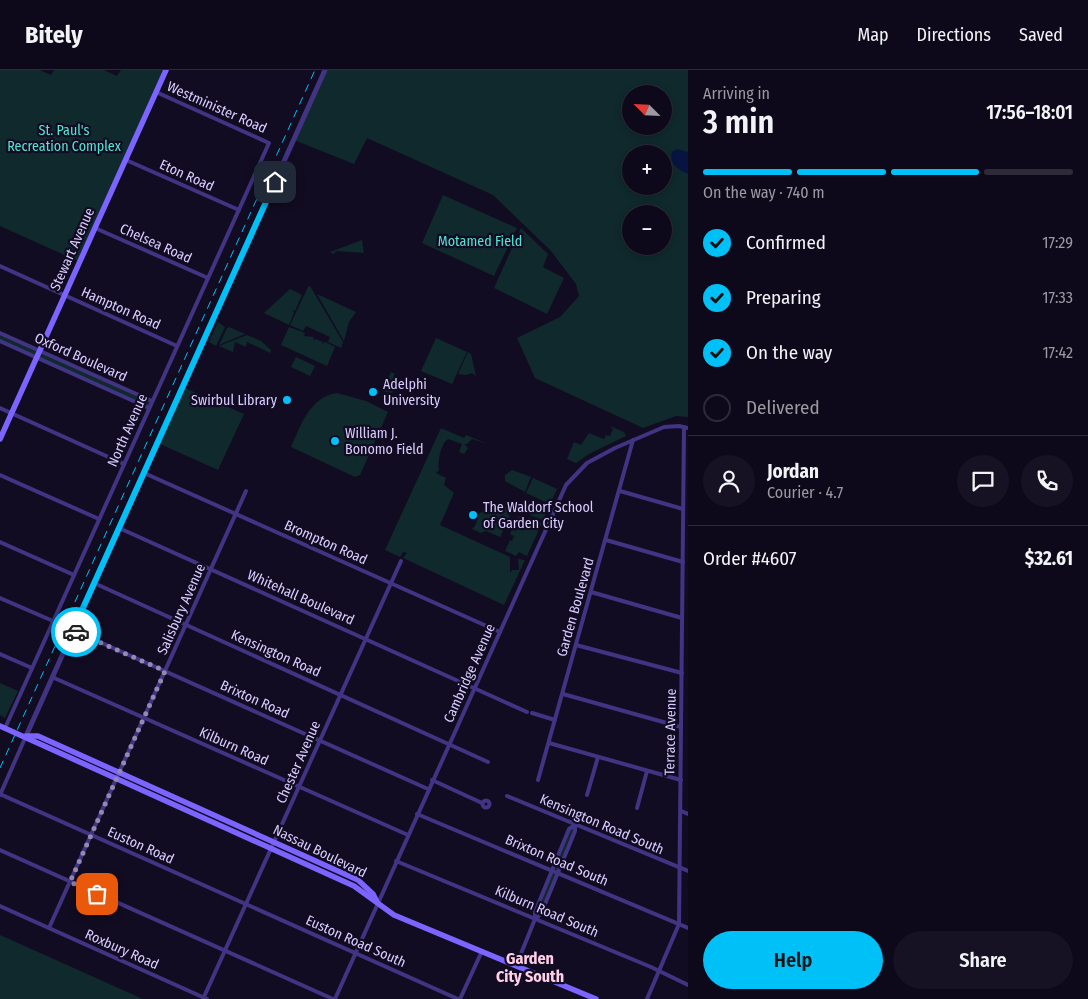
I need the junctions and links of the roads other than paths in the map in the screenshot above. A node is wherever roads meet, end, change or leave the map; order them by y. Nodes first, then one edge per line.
1 (166, 70) edge
2 (325, 70) edge
3 (156, 92) junction
4 (269, 143) joint
5 (126, 160) junction
6 (238, 210) junction
7 (95, 228) junction
8 (0, 266) edge
9 (208, 278) junction
10 (65, 295) junction
11 (0, 333) edge
12 (0, 341) edge
13 (177, 346) junction
14 (40, 351) junction
15 (37, 358) junction
16 (98, 377) junction
17 (95, 384) junction
18 (152, 401) junction
19 (0, 408) edge
20 (149, 408) junction
21 (11, 414) junction
22 (686, 428) edge
23 (0, 439) edge
24 (633, 440) junction
25 (686, 458) edge
26 (124, 464) junction
27 (144, 473) junction
28 (0, 475) edge
29 (246, 491) dead end
30 (620, 491) junction
31 (683, 509) junction
32 (236, 514) junction
33 (99, 519) junction
34 (119, 528) junction
35 (606, 540) junction
36 (0, 542) edge
37 (401, 561) dead end
38 (683, 562) junction
39 (211, 569) junction
40 (74, 575) junction
41 (686, 581) edge
42 (391, 583) junction
43 (94, 584) junction
44 (591, 592) junction
45 (0, 598) edge
46 (682, 618) junction
47 (53, 621) junction
48 (186, 625) junction
49 (73, 630) junction
50 (500, 632) junction
51 (366, 638) junction
52 (576, 645) junction
53 (0, 654) edge
54 (682, 658) junction
55 (688, 658) edge
56 (32, 668) junction
57 (165, 671) junction
58 (682, 674) junction
59 (52, 677) junction
60 (474, 687) junction
61 (341, 694) junction
62 (562, 694) junction
63 (681, 697) junction
64 (688, 700) edge
65 (144, 718) junction
66 (555, 720) junction
67 (0, 721) edge
68 (3, 726) edge
69 (681, 727) junction
70 (26, 736) junction
71 (320, 740) junction
72 (450, 743) junction
73 (549, 743) junction
74 (681, 754) junction
75 (598, 757) junction
76 (688, 757) edge
77 (488, 762) dead end
78 (647, 771) junction
79 (119, 773) junction
80 (116, 780) junction
81 (432, 780) junction
82 (538, 780) dead end
83 (681, 780) junction
84 (299, 787) junction
85 (428, 789) junction
86 (0, 794) edge
87 (587, 795) dead end
88 (507, 796) dead end
89 (482, 803) dead end
90 (637, 808) dead end
91 (681, 811) junction
92 (417, 814) junction
93 (688, 814) edge
94 (574, 824) junction
95 (91, 835) junction
96 (408, 836) junction
97 (272, 846) junction
98 (0, 850) edge
99 (396, 861) junction
100 (680, 868) junction
101 (552, 870) junction
102 (688, 871) edge
103 (558, 873) junction
104 (70, 882) junction
105 (377, 902) junction
106 (246, 904) junction
107 (0, 906) edge
108 (535, 919) junction
109 (679, 924) junction
110 (49, 928) junction
111 (688, 928) edge
112 (225, 951) junction
113 (482, 951) junction
114 (355, 953) junction
115 (516, 966) junction
116 (659, 971) junction
117 (688, 985) edge
118 (205, 998) edge
119 (334, 999) edge
120 (459, 999) edge
121 (596, 999) edge
122 (647, 999) edge

1 - 3 main road, Stewart Avenue
2 - 27 street
3 - 4 street, Westminister Road
3 - 5 main road, Stewart Avenue
4 - 6 street, North Avenue
5 - 6 street, Eton Road
5 - 7 main road, Stewart Avenue
6 - 9 street, North Avenue
7 - 9 street, Chelsea Road
7 - 10 main road, Stewart Avenue
8 - 10 street, Hampton Road
9 - 13 street, North Avenue
10 - 13 street, Hampton Road
10 - 14 main road, Stewart Avenue
11 - 14 street, Oxford Boulevard
12 - 15 street, Oxford Boulevard
13 - 18 street, North Avenue
14 - 15 main road, Stewart Avenue
14 - 16 street, Oxford Boulevard
15 - 17 street, Oxford Boulevard
15 - 21 main road, Stewart Avenue
16 - 17 street
16 - 18 street, Oxford Boulevard
17 - 20 street, Oxford Boulevard
18 - 20 street, North Avenue
19 - 21 street
20 - 26 street, North Avenue
21 - 23 main road, Stewart Avenue
21 - 26 street
22 - 24 street, Cambridge Avenue
22 - 25 street, Terrace Avenue
24 - 30 street, Garden Boulevard
24 - 50 street, Cambridge Avenue
25 - 31 street, Terrace Avenue
26 - 33 street, North Avenue
27 - 32 street, Brompton Road
27 - 34 street
28 - 33 street
29 - 32 street, Salisbury Avenue
30 - 31 street
30 - 35 street, Garden Boulevard
31 - 38 street, Terrace Avenue
32 - 39 street, Salisbury Avenue
32 - 42 street, Brompton Road
33 - 40 street, North Avenue
34 - 39 street, Whitehall Boulevard
34 - 43 street
35 - 38 street
35 - 44 street, Garden Boulevard
36 - 40 street
37 - 42 street, Chester Avenue
38 - 41 street, Terrace Avenue
39 - 48 street, Salisbury Avenue
39 - 51 street, Whitehall Boulevard
40 - 47 street, North Avenue
41 - 46 street, Terrace Avenue
42 - 50 street, Brompton Road
42 - 51 street, Chester Avenue
43 - 48 street, Kensington Road
43 - 49 street
44 - 46 street
44 - 52 street, Garden Boulevard
45 - 47 street
46 - 54 street, Terrace Avenue
47 - 56 street, North Avenue
48 - 57 street, Salisbury Avenue
48 - 61 street, Kensington Road
49 - 57 street, Brixton Road
49 - 59 street
50 - 60 street, Cambridge Avenue
51 - 60 street, Whitehall Boulevard
51 - 61 street, Chester Avenue
52 - 58 street
52 - 62 street, Garden Boulevard
53 - 56 street
54 - 55 street
54 - 58 street, Terrace Avenue
56 - 68 street, North Avenue
57 - 65 street, Salisbury Avenue
57 - 71 street, Brixton Road
58 - 63 street, Terrace Avenue
59 - 65 street, Kilburn Road
59 - 70 street
60 - 66 street, Whitehall Boulevard
60 - 72 street, Cambridge Avenue
61 - 71 street, Chester Avenue
61 - 72 street, Kensington Road
62 - 66 street, Garden Boulevard
62 - 69 street
63 - 64 street
63 - 69 street, Terrace Avenue
65 - 79 street, Salisbury Avenue
65 - 84 street, Kilburn Road
66 - 73 street, Garden Boulevard
67 - 68 main road, Nassau Boulevard
68 - 70 main road, Nassau Boulevard
69 - 74 street, Terrace Avenue
70 - 79 main road, Nassau Boulevard
70 - 80 main road, Nassau Boulevard
70 - 86 street
71 - 84 street, Chester Avenue
71 - 85 street, Brixton Road
72 - 77 street, Kensington Road
72 - 81 street, Cambridge Avenue
73 - 75 street
73 - 82 street, Garden Boulevard
74 - 76 street
74 - 83 street, Terrace Avenue
75 - 78 street
75 - 87 street
78 - 83 street
78 - 90 street
79 - 80 street, Salisbury Avenue
79 - 97 main road, Nassau Boulevard
80 - 95 street, Salisbury Avenue
80 - 97 main road, Nassau Boulevard
81 - 85 street, Cambridge Avenue
81 - 89 street
83 - 91 street, Terrace Avenue
84 - 96 street, Kilburn Road
84 - 97 street, Chester Avenue
85 - 92 street, Cambridge Avenue
86 - 95 street, Euston Road
88 - 94 street, Kensington Road South
91 - 93 street
91 - 100 street, Terrace Avenue
92 - 96 street, Cambridge Avenue
92 - 101 street, Brixton Road South
94 - 100 street, Kensington Road South
94 - 101 street
94 - 103 street
95 - 104 street, Salisbury Avenue
95 - 106 street, Euston Road
96 - 99 street, Cambridge Avenue
97 - 105 main road, Nassau Boulevard
97 - 106 street, Chester Avenue
98 - 104 street
99 - 105 street, Cambridge Avenue
99 - 108 street, Kilburn Road South
100 - 102 street, Kensington Road South
100 - 109 street, Terrace Avenue
101 - 103 street, Brixton Road South
101 - 108 street
103 - 108 street
103 - 109 street, Brixton Road South
104 - 110 street, Salisbury Avenue
104 - 112 street
105 - 113 main road, Nassau Boulevard
105 - 114 street, Cambridge Avenue
106 - 112 street, Chester Avenue
106 - 114 street, Euston Road South
107 - 110 street, Roxbury Road
108 - 115 street
108 - 116 street, Kilburn Road South
109 - 111 street, Brixton Road South
109 - 116 street, Terrace Avenue
110 - 118 street, Roxbury Road
112 - 118 street, Chester Avenue
112 - 119 street
113 - 115 main road, Nassau Boulevard
113 - 120 street
114 - 119 street, Cambridge Avenue
114 - 120 street, Euston Road South
115 - 121 main road, Nassau Boulevard
116 - 117 street, Kilburn Road South
116 - 122 street, Terrace Avenue

